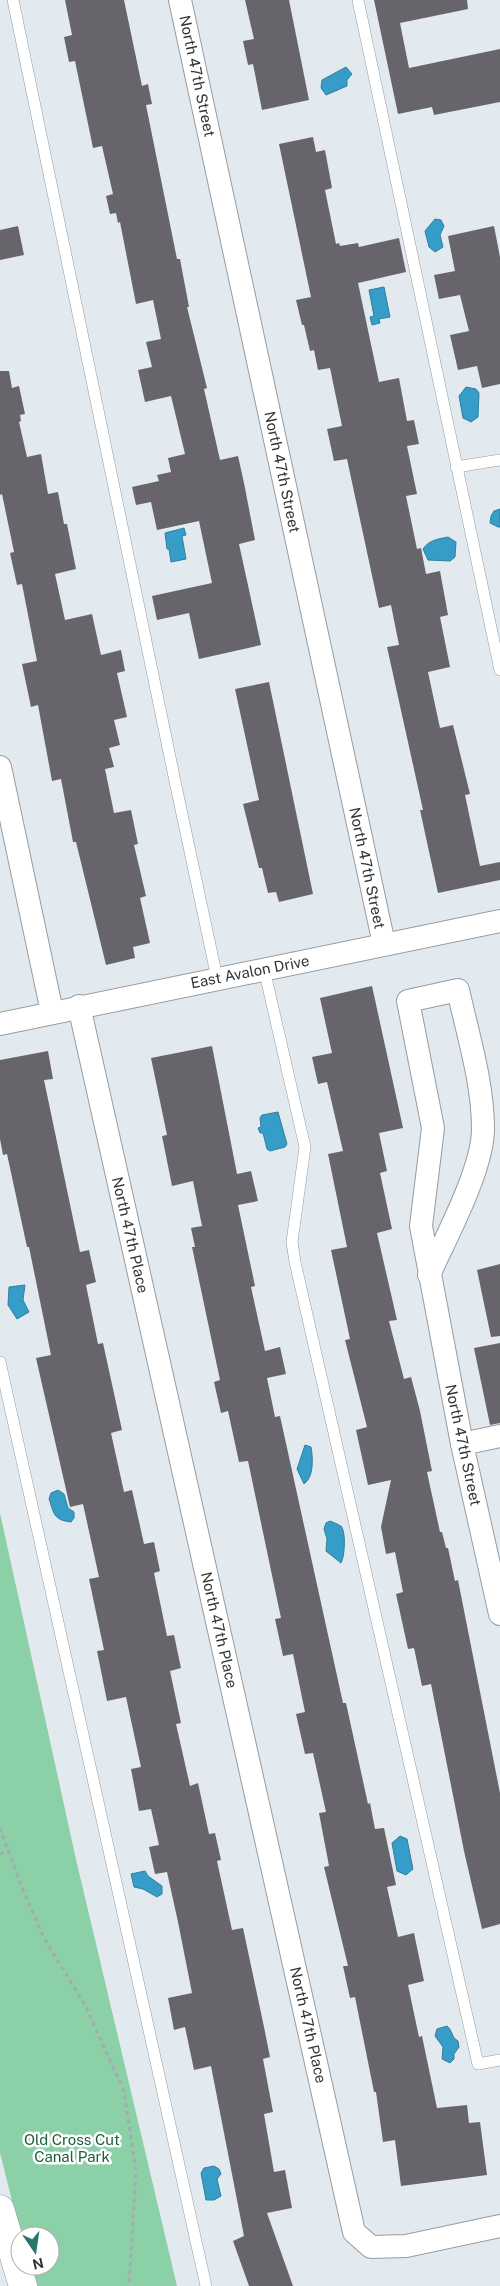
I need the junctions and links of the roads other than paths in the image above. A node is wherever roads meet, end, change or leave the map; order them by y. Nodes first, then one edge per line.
1 (13, 0) edge
2 (180, 0) edge
3 (358, 0) edge
4 (500, 460) edge
5 (456, 467) junction
6 (500, 670) edge
7 (0, 767) edge
8 (500, 921) edge
9 (384, 944) junction
10 (264, 969) junction
11 (217, 978) junction
12 (79, 1006) junction
13 (52, 1012) junction
14 (0, 1024) edge
15 (429, 1274) junction
16 (0, 1362) edge
17 (500, 1436) edge
18 (462, 1444) junction
19 (500, 1614) edge
20 (500, 2060) edge
21 (0, 2209) edge
22 (500, 2226) edge
23 (23, 2286) edge
24 (206, 2286) edge

1 - 11 lane
2 - 9 street, North 47th Street
3 - 5 lane
4 - 5 lane
5 - 6 lane
7 - 13 street
8 - 9 street, East Avalon Drive
9 - 10 street, East Avalon Drive
10 - 11 street, East Avalon Drive
10 - 20 lane
11 - 12 street, East Avalon Drive
12 - 13 street, East Avalon Drive
12 - 22 street, North 47th Place
13 - 14 street, East Avalon Drive
15 - 15 street, North 47th Street
15 - 18 street, North 47th Street
16 - 24 lane
17 - 18 street
18 - 19 street, North 47th Street
21 - 23 street

